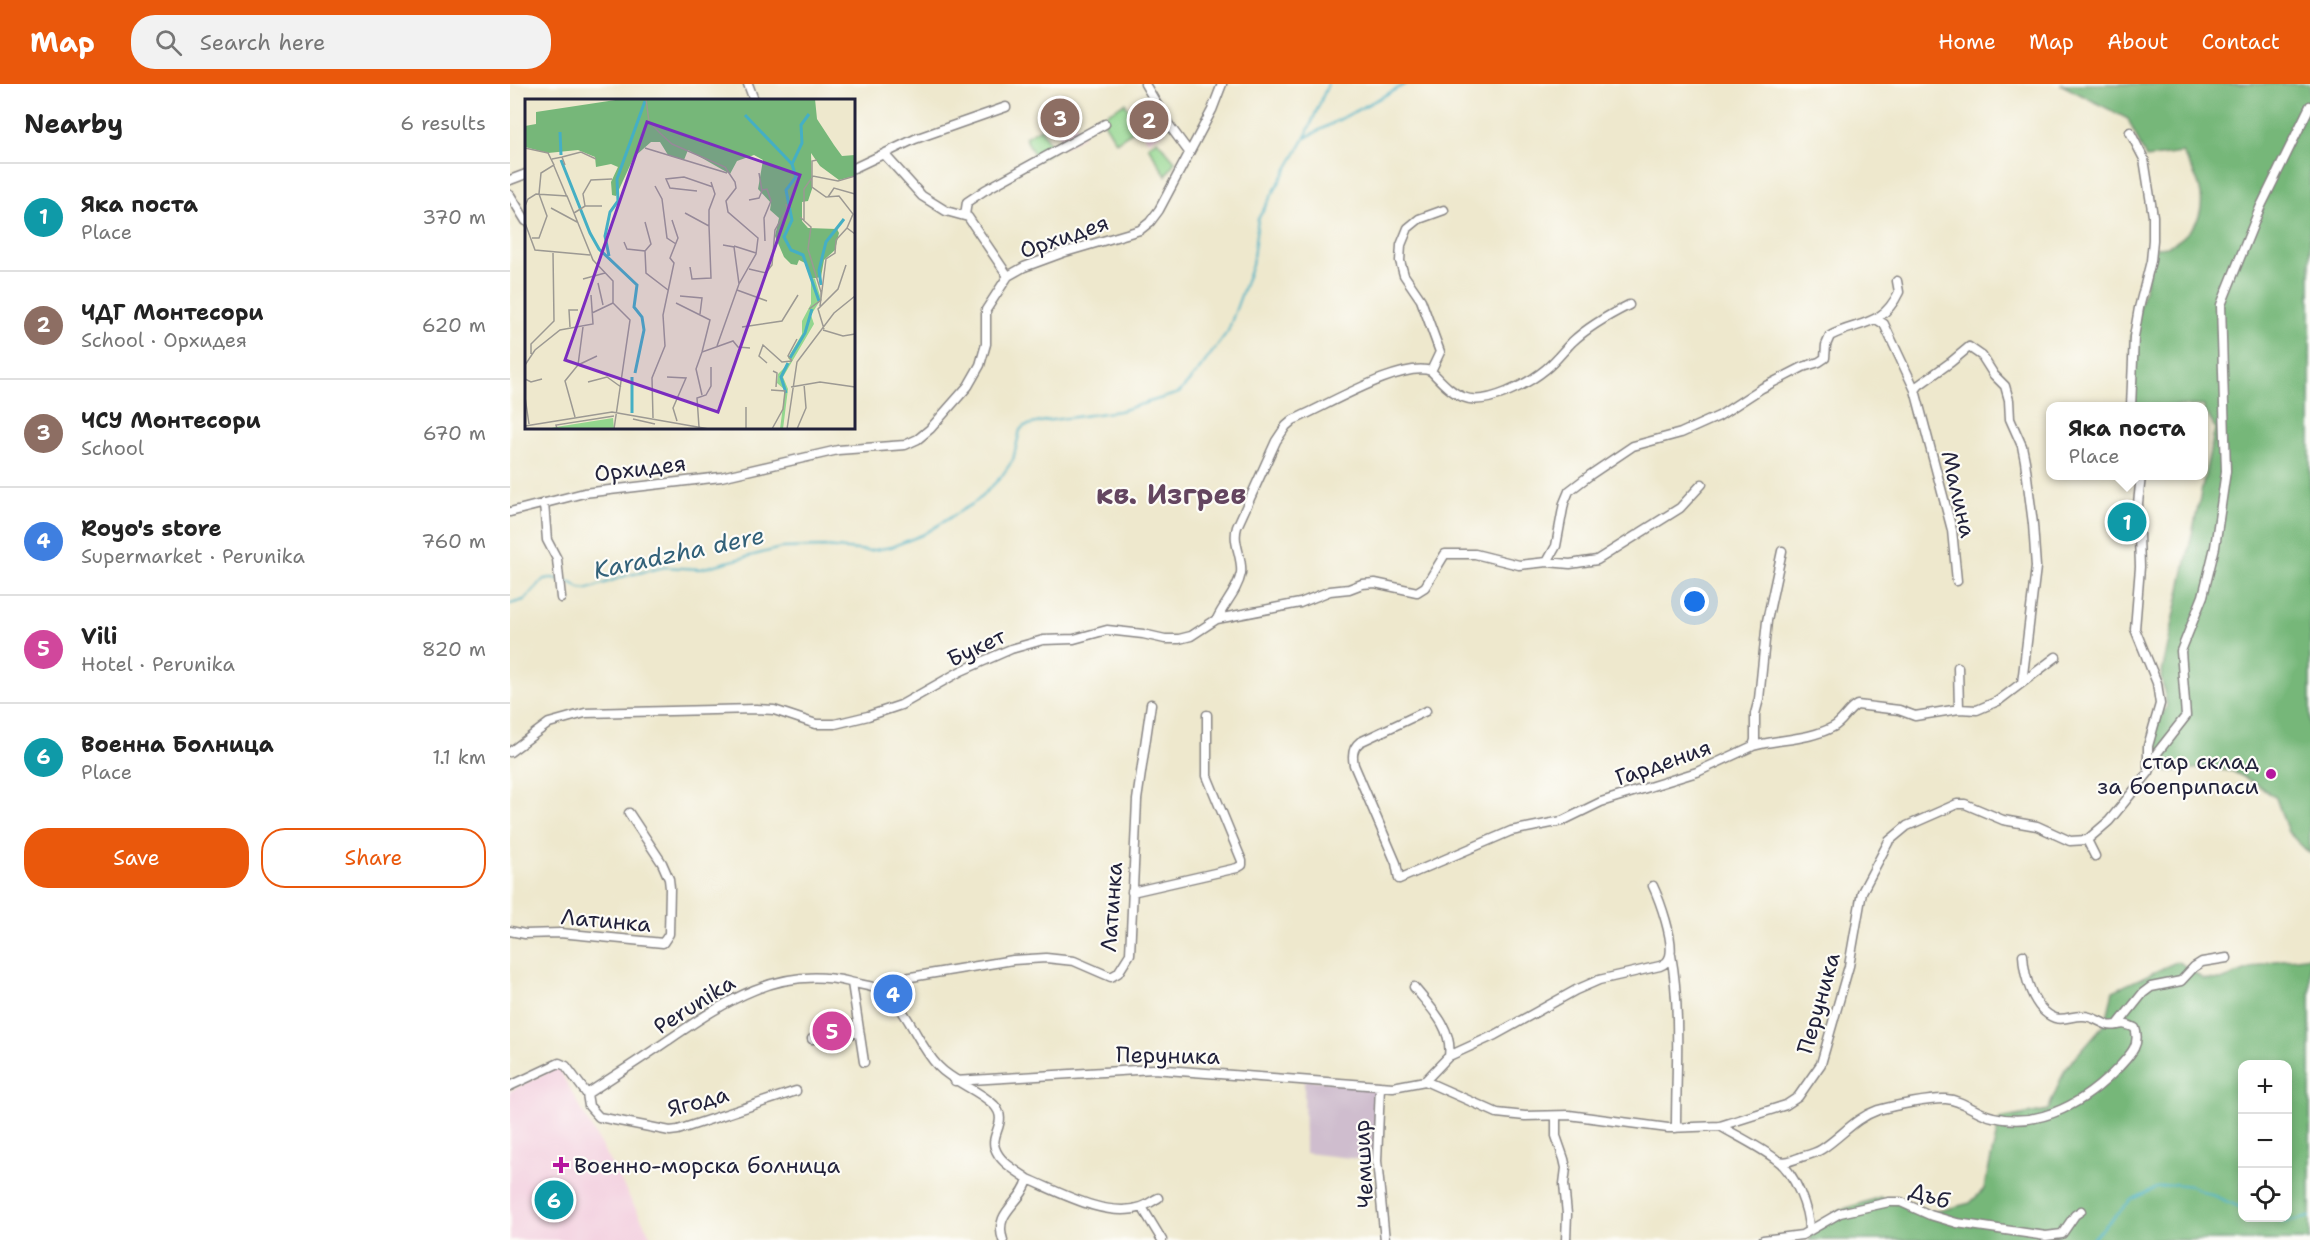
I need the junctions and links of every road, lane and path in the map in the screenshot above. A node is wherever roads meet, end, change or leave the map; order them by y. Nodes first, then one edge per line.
1 (748, 84) edge
2 (1145, 84) edge
3 (1222, 84) edge
4 (754, 99) edge
5 (2310, 106) edge
6 (1006, 107) dead end
7 (1105, 124) dead end
8 (2130, 132) dead end
9 (1189, 152) junction
10 (884, 154) junction
11 (855, 168) edge
12 (525, 174) edge
13 (510, 180) edge
14 (510, 195) edge
15 (1444, 210) dead end
16 (965, 215) junction
17 (525, 219) edge
18 (1008, 276) junction
19 (1897, 281) dead end
20 (1629, 305) dead end
21 (1876, 319) junction
22 (1431, 371) junction
23 (1915, 390) junction
24 (2131, 402) edge
25 (2141, 480) edge
26 (1702, 484) dead end
27 (544, 503) junction
28 (510, 512) edge
29 (1782, 550) dead end
30 (1547, 562) junction
31 (1957, 581) dead end
32 (561, 598) dead end
33 (1217, 620) junction
34 (2056, 657) dead end
35 (1958, 667) dead end
36 (2022, 683) junction
37 (1151, 704) dead end
38 (1959, 709) junction
39 (1426, 711) dead end
40 (1207, 715) dead end
41 (1753, 746) junction
42 (510, 752) edge
43 (2149, 772) junction
44 (629, 813) dead end
45 (2087, 840) junction
46 (2095, 856) dead end
47 (1653, 886) dead end
48 (1132, 892) junction
49 (510, 931) edge
50 (1671, 955) junction
51 (2023, 955) dead end
52 (2227, 958) dead end
53 (852, 983) junction
54 (1414, 987) dead end
55 (883, 991) junction
56 (2119, 1023) junction
57 (859, 1032) junction
58 (812, 1039) dead end
59 (1449, 1056) junction
60 (864, 1062) dead end
61 (955, 1081) junction
62 (1425, 1082) junction
63 (510, 1086) edge
64 (1380, 1086) junction
65 (796, 1091) dead end
66 (587, 1094) junction
67 (1556, 1117) junction
68 (1720, 1126) junction
69 (1676, 1128) junction
70 (1779, 1161) junction
71 (1028, 1179) junction
72 (1158, 1198) dead end
73 (1142, 1207) junction
74 (2081, 1211) dead end
75 (1809, 1231) junction
76 (1003, 1240) edge
77 (1162, 1240) edge
78 (1385, 1240) edge
79 (1566, 1240) edge
80 (1763, 1240) edge

1 - 4 street
2 - 9 street
3 - 9 street, Орхидея
5 - 43 street
6 - 10 street
7 - 16 street
8 - 24 street
9 - 18 street, Орхидея
10 - 11 street
10 - 16 street
12 - 13 street
14 - 17 street
15 - 22 street
16 - 18 street
18 - 27 street, Орхидея
19 - 21 street
20 - 22 street
21 - 23 street
21 - 30 street
22 - 33 street
23 - 31 street, Малина
23 - 36 street
25 - 43 street
26 - 30 street
27 - 28 street, Орхидея
27 - 32 street
29 - 41 street
30 - 33 street, Букет
33 - 42 street, Букет
34 - 36 street
35 - 38 street
36 - 38 street
37 - 48 street, Латинка
38 - 41 street, Гардения
39 - 41 street, Гардения
40 - 48 street
43 - 45 street
44 - 49 street, Латинка
45 - 46 street
45 - 68 street, Перуника
47 - 50 street
48 - 55 street, Латинка
50 - 59 street
50 - 69 street
51 - 56 street
52 - 56 street
53 - 55 street, Perunika
53 - 57 street
53 - 66 street, Perunika
54 - 59 street
55 - 61 street
56 - 70 street
57 - 58 street
57 - 60 street
59 - 62 street
61 - 64 street, Перуника
61 - 71 street
62 - 64 street, Перуника
62 - 67 street, Перуника
63 - 66 street
64 - 78 street, Чемшир
65 - 66 street, Ягода
67 - 69 street, Перуника
67 - 79 street
68 - 69 street, Перуника
68 - 70 street
70 - 75 street
71 - 73 street
71 - 76 street
72 - 73 street
73 - 77 street
74 - 75 street, Дъб
75 - 80 street, Дъб

